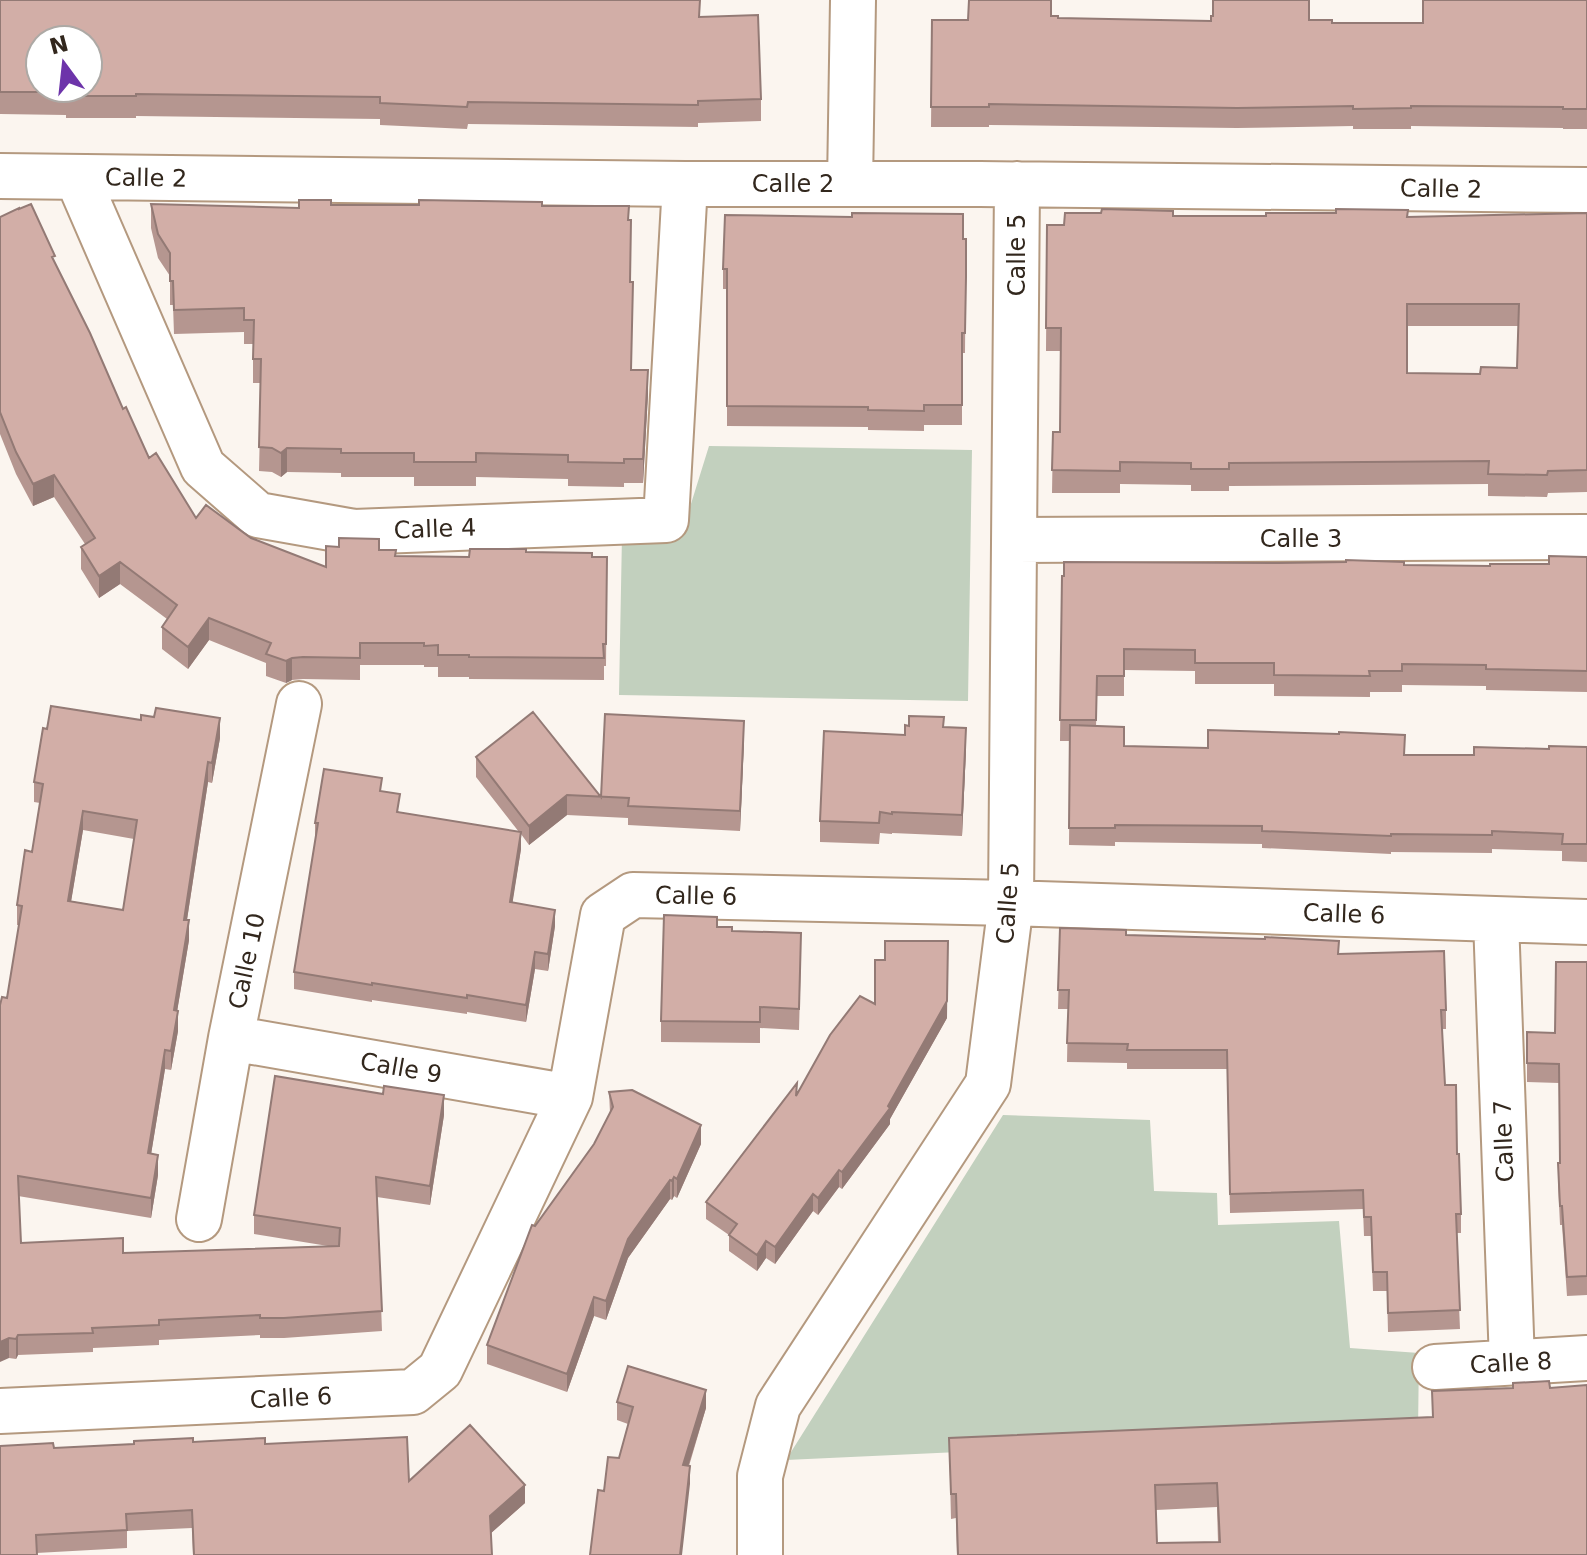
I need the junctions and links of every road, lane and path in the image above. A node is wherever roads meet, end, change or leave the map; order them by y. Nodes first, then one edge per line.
1 (853, 0) edge
2 (0, 176) edge
3 (77, 177) junction
4 (685, 184) junction
5 (850, 184) junction
6 (1017, 184) junction
7 (1587, 190) edge
8 (1587, 537) edge
9 (1015, 540) junction
10 (299, 704) dead end
11 (1011, 903) junction
12 (1496, 920) junction
13 (1587, 922) edge
14 (231, 1038) junction
15 (570, 1097) junction
16 (199, 1219) dead end
17 (1587, 1358) edge
18 (1512, 1362) junction
19 (1435, 1367) dead end
20 (0, 1411) edge
21 (760, 1555) edge

1 - 5 street
2 - 3 street, Calle 2
3 - 4 street, Calle 2
3 - 4 street, Calle 4
4 - 5 street, Calle 2
5 - 6 street, Calle 2
6 - 7 street, Calle 2
6 - 9 street, Calle 5
8 - 9 street, Calle 3
9 - 11 street, Calle 5
10 - 14 street, Calle 10
11 - 12 street, Calle 6
11 - 15 street, Calle 6
11 - 21 street, Calle 5
12 - 13 street, Calle 6
12 - 18 street, Calle 7
14 - 15 street, Calle 9
14 - 16 street, Calle 10
15 - 20 street, Calle 6
17 - 18 street, Calle 8
18 - 19 street, Calle 8

